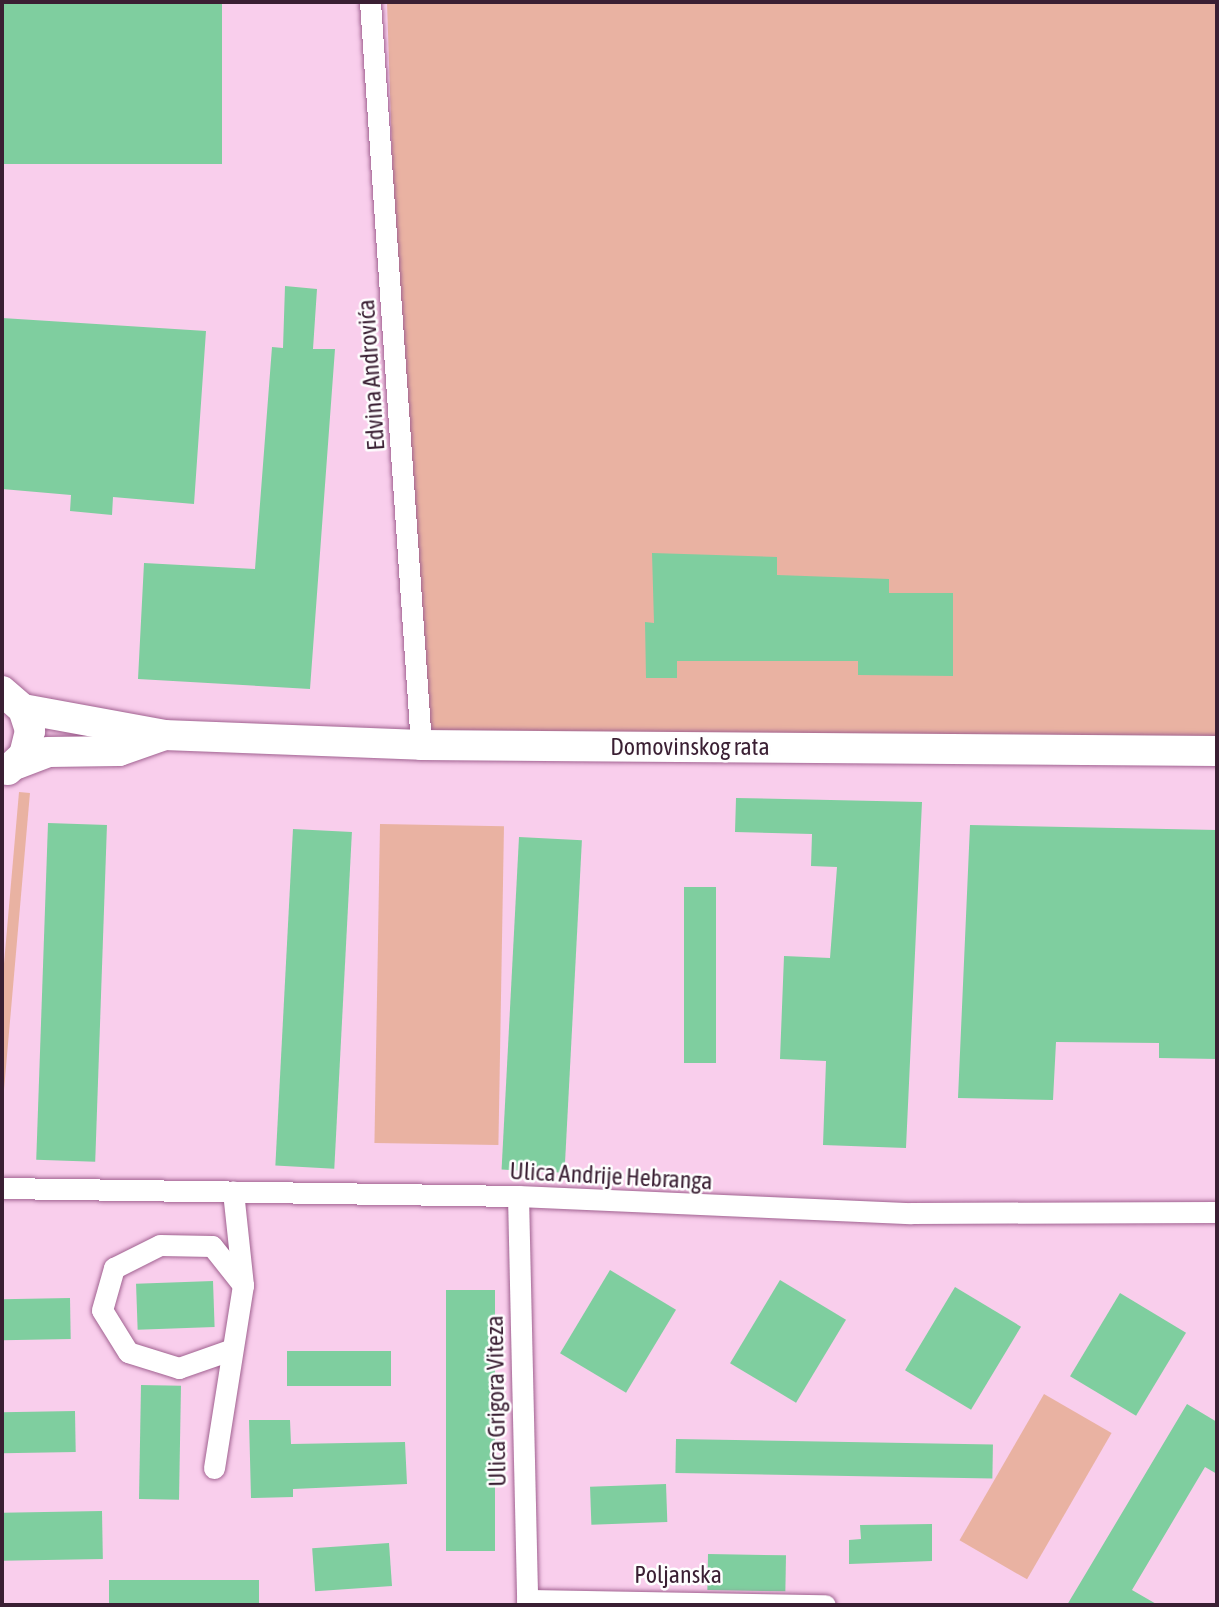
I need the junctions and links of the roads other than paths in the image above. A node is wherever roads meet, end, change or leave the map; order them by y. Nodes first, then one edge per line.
1 (370, 2) edge
2 (13, 700) edge
3 (163, 735) junction
4 (421, 745) junction
5 (1217, 751) edge
6 (6, 771) edge
7 (2, 1188) edge
8 (233, 1192) junction
9 (518, 1196) junction
10 (1217, 1212) edge
11 (243, 1285) junction
12 (229, 1350) junction
13 (214, 1468) dead end
14 (527, 1603) edge
15 (825, 1605) edge

1 - 4 street, Edvina Androvića
2 - 3 main road, Domovinskog rata
2 - 6 main road
3 - 4 main road, Domovinskog rata
3 - 6 main road, Domovinskog rata
4 - 5 main road, Domovinskog rata
7 - 8 street, Ulica Andrije Hebranga
8 - 9 street, Ulica Andrije Hebranga
8 - 11 street
9 - 10 street, Ulica Andrije Hebranga
9 - 14 street, Ulica Grigora Viteza
11 - 12 street
11 - 12 street
12 - 13 street
14 - 15 street, Poljanska

